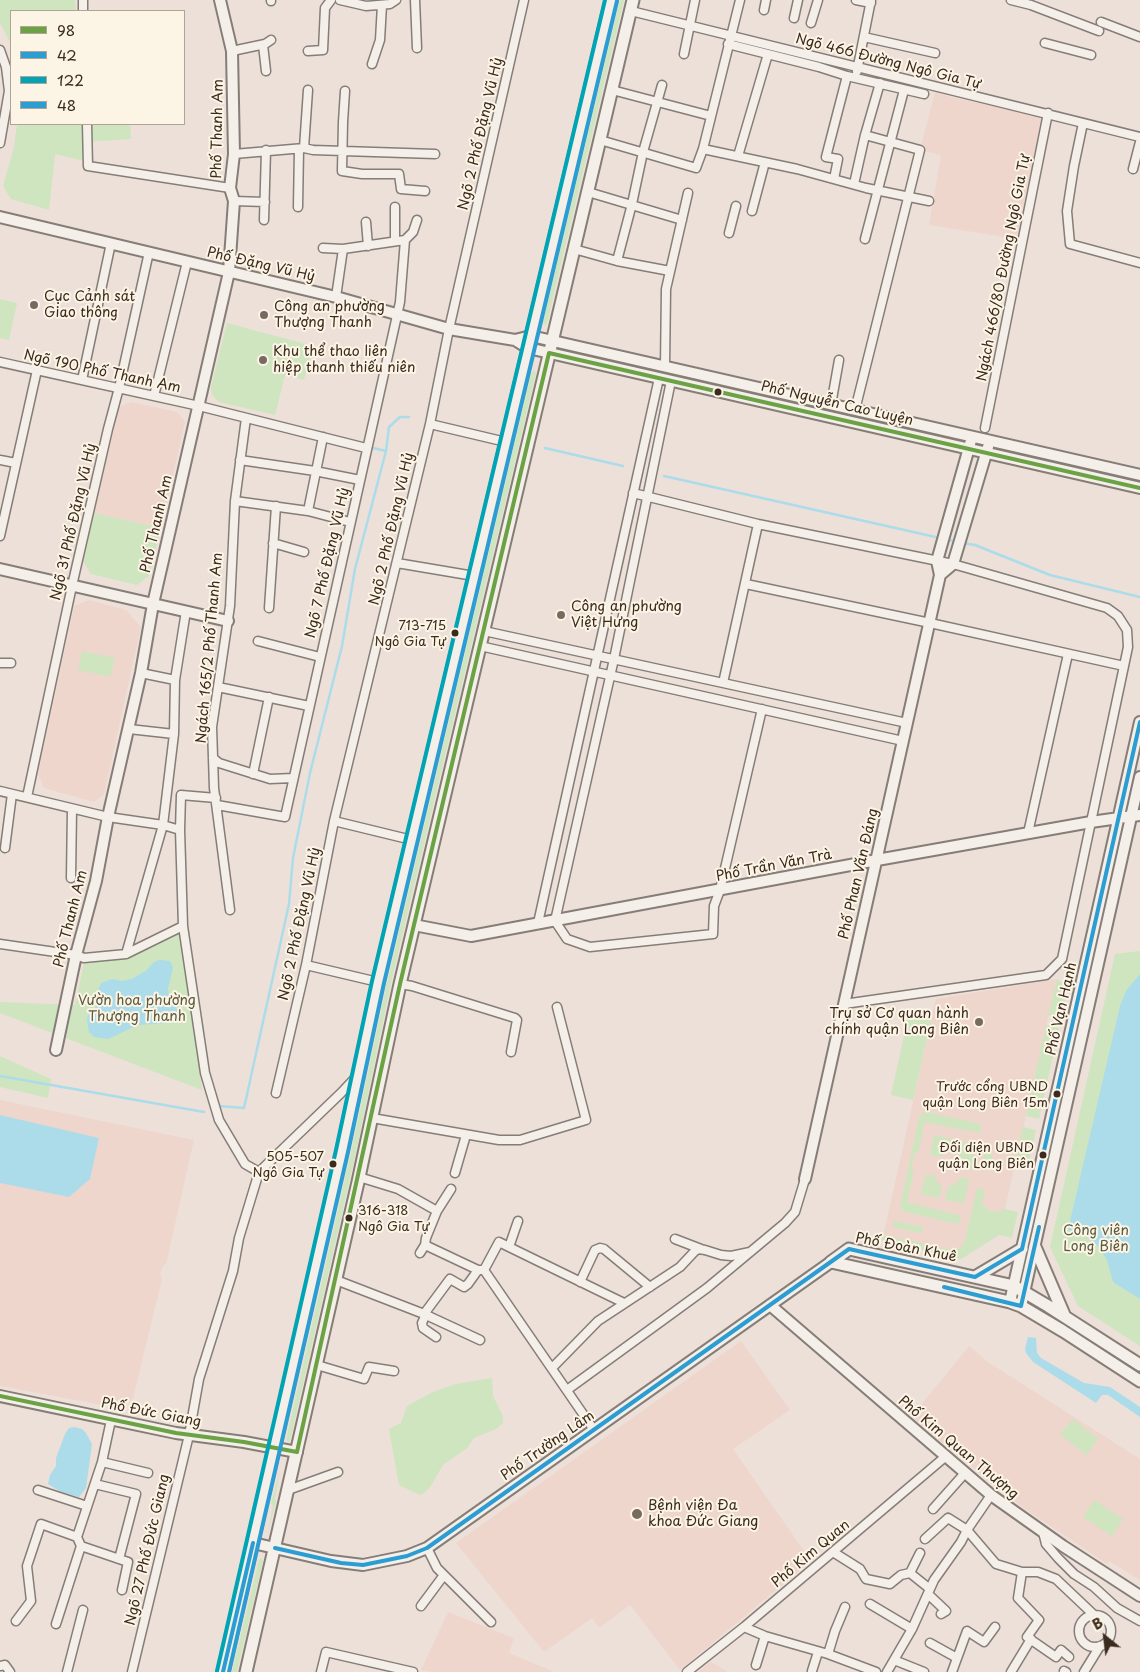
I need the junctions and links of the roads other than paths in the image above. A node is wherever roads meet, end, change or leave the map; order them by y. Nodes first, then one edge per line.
1 (220, 0) edge
2 (331, 0) edge
3 (340, 0) edge
4 (396, 0) edge
5 (415, 0) edge
6 (524, 0) edge
7 (611, 0) edge
8 (694, 0) edge
9 (740, 0) edge
10 (766, 0) edge
11 (798, 0) edge
12 (818, 0) edge
13 (856, 0) edge
14 (1011, 0) edge
15 (355, 2) edge
16 (871, 2) edge
17 (382, 5) junction
18 (632, 6) edge
19 (764, 10) dead end
20 (794, 18) dead end
21 (1102, 22) dead end
22 (811, 23) dead end
23 (689, 26) junction
24 (1099, 31) dead end
25 (864, 37) junction
26 (1140, 37) edge
27 (271, 40) dead end
28 (729, 40) junction
29 (1045, 43) dead end
30 (263, 45) junction
31 (417, 48) dead end
32 (0, 50) edge
33 (232, 51) junction
34 (308, 51) dead end
35 (935, 53) dead end
36 (684, 54) dead end
37 (768, 54) junction
38 (1091, 55) dead end
39 (372, 64) dead end
40 (858, 68) junction
41 (266, 71) dead end
42 (846, 76) junction
43 (856, 78) junction
44 (880, 83) junction
45 (662, 85) dead end
46 (308, 90) dead end
47 (612, 90) junction
48 (904, 90) junction
49 (345, 91) dead end
50 (924, 94) dead end
51 (658, 102) junction
52 (1048, 113) junction
53 (711, 116) junction
54 (1084, 123) junction
55 (87, 125) edge
56 (865, 135) junction
57 (1140, 137) edge
58 (600, 140) junction
59 (891, 142) junction
60 (1140, 142) edge
61 (0, 143) edge
62 (302, 148) junction
63 (703, 149) junction
64 (266, 150) junction
65 (343, 151) junction
66 (643, 152) junction
67 (234, 154) junction
68 (435, 154) dead end
69 (738, 156) junction
70 (838, 159) junction
71 (848, 161) dead end
72 (765, 162) junction
73 (1133, 169) dead end
74 (834, 179) junction
75 (854, 184) junction
76 (230, 188) junction
77 (877, 190) junction
78 (424, 191) dead end
79 (588, 192) junction
80 (688, 193) dead end
81 (908, 196) junction
82 (234, 201) junction
83 (929, 201) dead end
84 (265, 202) junction
85 (632, 204) junction
86 (736, 206) dead end
87 (298, 207) dead end
88 (395, 207) dead end
89 (752, 211) dead end
90 (0, 217) edge
91 (264, 220) dead end
92 (417, 220) dead end
93 (682, 220) junction
94 (366, 222) dead end
95 (729, 233) dead end
96 (865, 239) dead end
97 (405, 240) junction
98 (395, 242) junction
99 (111, 244) junction
100 (368, 246) junction
101 (323, 248) dead end
102 (343, 249) junction
103 (574, 249) junction
104 (149, 252) junction
105 (617, 261) junction
106 (187, 262) junction
107 (1140, 263) edge
108 (670, 271) junction
109 (229, 272) junction
110 (336, 297) junction
111 (396, 314) junction
112 (449, 329) junction
113 (531, 336) junction
114 (515, 340) junction
115 (552, 341) junction
116 (528, 348) junction
117 (550, 353) junction
118 (839, 360) dead end
119 (0, 362) edge
120 (666, 367) junction
121 (37, 370) junction
122 (659, 378) junction
123 (82, 380) junction
124 (671, 380) junction
125 (119, 388) junction
126 (154, 396) junction
127 (831, 405) junction
128 (199, 406) junction
129 (856, 410) junction
130 (246, 418) junction
131 (430, 424) junction
132 (985, 428) junction
133 (323, 437) junction
134 (972, 437) junction
135 (990, 441) junction
136 (506, 442) junction
137 (366, 448) junction
138 (969, 449) junction
139 (987, 453) junction
140 (0, 460) edge
141 (240, 460) junction
142 (16, 463) junction
143 (315, 471) junction
144 (1140, 475) edge
145 (360, 480) junction
146 (1140, 488) edge
147 (633, 493) junction
148 (646, 496) junction
149 (234, 501) junction
150 (276, 506) junction
151 (308, 511) junction
152 (350, 522) junction
153 (758, 524) junction
154 (0, 536) edge
155 (273, 543) junction
156 (304, 552) dead end
157 (938, 561) junction
158 (397, 563) junction
159 (953, 564) junction
160 (0, 569) edge
161 (940, 575) junction
162 (474, 576) junction
163 (746, 584) junction
164 (72, 586) junction
165 (153, 604) junction
166 (269, 608) dead end
167 (186, 612) junction
168 (228, 621) junction
169 (930, 623) junction
170 (484, 631) junction
171 (258, 641) dead end
172 (548, 645) junction
173 (480, 646) junction
174 (1068, 654) junction
175 (597, 655) junction
176 (320, 657) junction
177 (614, 659) junction
178 (546, 661) junction
179 (0, 663) edge
180 (11, 663) dead end
181 (1124, 666) junction
182 (593, 671) junction
183 (141, 673) junction
184 (611, 675) junction
185 (175, 680) junction
186 (723, 683) junction
187 (218, 687) junction
188 (269, 698) junction
189 (309, 706) junction
190 (762, 709) junction
191 (1140, 722) edge
192 (907, 723) junction
193 (129, 729) junction
194 (174, 734) junction
195 (903, 741) junction
196 (213, 758) junction
197 (253, 774) junction
198 (1140, 777) edge
199 (293, 778) junction
200 (0, 791) edge
201 (12, 794) junction
202 (27, 797) junction
203 (216, 801) junction
204 (72, 809) junction
205 (1136, 815) edge
206 (108, 817) junction
207 (1118, 818) junction
208 (334, 821) junction
209 (1091, 822) junction
210 (162, 825) junction
211 (180, 830) junction
212 (1028, 833) junction
213 (412, 840) junction
214 (5, 848) dead end
215 (877, 860) junction
216 (70, 878) dead end
217 (720, 890) junction
218 (230, 910) dead end
219 (555, 921) junction
220 (538, 923) junction
221 (414, 924) junction
222 (184, 926) junction
223 (0, 944) edge
224 (126, 954) junction
225 (76, 955) junction
226 (306, 965) junction
227 (378, 982) junction
228 (400, 984) junction
229 (844, 1004) junction
230 (556, 1007) dead end
231 (56, 1050) dead end
232 (511, 1052) dead end
233 (358, 1074) junction
234 (276, 1092) dead end
235 (372, 1118) junction
236 (466, 1135) junction
237 (259, 1172) junction
238 (455, 1173) dead end
239 (359, 1177) junction
240 (805, 1178) joint
241 (451, 1189) dead end
242 (437, 1212) junction
243 (518, 1221) dead end
244 (675, 1239) dead end
245 (425, 1245) junction
246 (509, 1247) junction
247 (1035, 1247) junction
248 (1022, 1249) junction
249 (701, 1250) junction
250 (751, 1252) junction
251 (420, 1253) dead end
252 (831, 1262) junction
253 (481, 1270) junction
254 (975, 1278) junction
255 (336, 1280) junction
256 (580, 1282) junction
257 (1014, 1286) junction
258 (650, 1287) junction
259 (1025, 1292) junction
260 (1010, 1302) junction
261 (624, 1303) junction
262 (770, 1305) junction
263 (1022, 1306) junction
264 (425, 1314) junction
265 (1065, 1317) junction
266 (436, 1337) dead end
267 (480, 1340) dead end
268 (317, 1365) junction
269 (1140, 1365) edge
270 (552, 1368) junction
271 (394, 1371) dead end
272 (1140, 1381) edge
273 (567, 1390) junction
274 (0, 1396) edge
275 (111, 1420) junction
276 (594, 1430) junction
277 (189, 1435) junction
278 (275, 1448) junction
279 (297, 1452) junction
280 (945, 1457) junction
281 (102, 1462) junction
282 (338, 1472) dead end
283 (148, 1473) dead end
284 (965, 1473) junction
285 (95, 1484) junction
286 (38, 1490) dead end
287 (288, 1490) junction
288 (991, 1495) junction
289 (88, 1506) junction
290 (933, 1509) dead end
291 (967, 1530) junction
292 (1043, 1532) junction
293 (77, 1537) junction
294 (925, 1539) dead end
295 (253, 1543) junction
296 (81, 1546) junction
297 (275, 1548) junction
298 (428, 1548) junction
299 (833, 1552) junction
300 (920, 1554) dead end
301 (119, 1558) junction
302 (1022, 1572) junction
303 (1104, 1572) junction
304 (910, 1573) junction
305 (444, 1575) junction
306 (1094, 1587) junction
307 (122, 1590) dead end
308 (929, 1591) junction
309 (1140, 1596) edge
310 (870, 1604) dead end
311 (421, 1606) dead end
312 (845, 1607) dead end
313 (1118, 1608) junction
314 (83, 1610) dead end
315 (941, 1614) dead end
316 (1094, 1615) junction
317 (16, 1621) dead end
318 (1140, 1621) edge
319 (491, 1622) dead end
320 (56, 1624) dead end
321 (995, 1626) dead end
322 (1110, 1626) junction
323 (744, 1627) junction
324 (912, 1629) junction
325 (765, 1636) junction
326 (1030, 1640) junction
327 (930, 1643) dead end
328 (1100, 1646) junction
329 (818, 1652) junction
330 (828, 1654) junction
331 (1069, 1657) dead end
332 (957, 1658) junction
333 (894, 1660) junction
334 (855, 1663) junction
335 (756, 1665) dead end
336 (0, 1666) edge
337 (689, 1670) edge
338 (812, 1671) edge
339 (10, 1672) edge
340 (67, 1672) edge
341 (132, 1672) edge
342 (223, 1672) edge
343 (246, 1672) edge
344 (321, 1672) edge
345 (413, 1672) edge
346 (850, 1672) edge
347 (876, 1672) edge
348 (888, 1672) edge
349 (924, 1672) edge
350 (952, 1672) edge
351 (1011, 1672) edge
352 (1084, 1672) edge

1 - 33 street, Phố Thanh Am
2 - 34 street
3 - 15 street
4 - 17 street
5 - 31 street
6 - 112 street, Ngõ 2 Phố Đặng Vũ Hỷ
7 - 113 main road
8 - 23 street
9 - 28 street
10 - 19 street
11 - 20 street
12 - 22 street
13 - 16 street
14 - 24 street
15 - 17 street
16 - 25 street
17 - 39 street
18 - 23 street, Ngõ 466 Đường Ngô Gia Tự
18 - 47 main road
21 - 26 street
23 - 28 street, Ngõ 466 Đường Ngô Gia Tự
23 - 36 street
25 - 35 street
25 - 40 street
27 - 30 street
28 - 37 street
28 - 40 street, Ngõ 466 Đường Ngô Gia Tự
28 - 53 street
29 - 38 street
30 - 33 street
30 - 41 street
32 - 61 street
33 - 67 street, Phố Thanh Am
37 - 42 street
37 - 69 street
40 - 43 street
40 - 52 street, Ngõ 466 Đường Ngô Gia Tự
42 - 43 street
42 - 70 street
43 - 44 street
44 - 48 street
44 - 56 street
45 - 51 street
46 - 62 street
47 - 51 street
47 - 58 main road
48 - 50 street
48 - 59 street
49 - 65 street
51 - 53 street
51 - 66 street
52 - 54 street, Ngõ 466 Đường Ngô Gia Tự
52 - 132 street, Ngách 466/80 Đường Ngô Gia Tự
53 - 63 street
54 - 57 street, Ngõ 466 Đường Ngô Gia Tự
54 - 107 street
55 - 76 street
56 - 59 street
56 - 75 street
58 - 66 street
58 - 79 main road
59 - 77 street
59 - 81 street
60 - 73 street
62 - 64 street
62 - 65 street
62 - 87 street
63 - 66 street
63 - 69 street
64 - 67 street
64 - 84 street
65 - 68 street
65 - 78 street
66 - 85 street
67 - 76 street, Phố Thanh Am
69 - 72 street
70 - 71 street
70 - 74 street
72 - 74 street
72 - 89 street
74 - 75 street
75 - 77 street
76 - 82 street, Phố Thanh Am
77 - 81 street
77 - 96 street
79 - 85 street
79 - 103 main road
80 - 93 street
81 - 83 street
81 - 129 street
82 - 84 street
82 - 109 street, Phố Thanh Am
84 - 91 street
85 - 93 street
85 - 105 street
86 - 95 street
88 - 98 street
90 - 99 street, Phố Đặng Vũ Hỷ
92 - 97 street
93 - 108 street
94 - 100 street
97 - 98 street
97 - 111 street, Ngõ 7 Phố Đặng Vũ Hỷ
98 - 100 street
99 - 104 street, Phố Đặng Vũ Hỷ
99 - 123 street
100 - 102 street
101 - 102 street
102 - 110 street
103 - 105 street
103 - 115 main road
104 - 106 street, Phố Đặng Vũ Hỷ
104 - 125 street, Ngõ 31 Phố Đặng Vũ Hỷ
105 - 108 street
106 - 109 street, Phố Đặng Vũ Hỷ
106 - 126 street
108 - 120 street
109 - 110 street, Phố Đặng Vũ Hỷ
109 - 128 street, Phố Thanh Am
110 - 111 street, Phố Đặng Vũ Hỷ
111 - 112 street, Phố Đặng Vũ Hỷ
111 - 137 street, Ngõ 7 Phố Đặng Vũ Hỷ
112 - 114 street, Phố Đặng Vũ Hỷ
112 - 131 street, Ngõ 2 Phố Đặng Vũ Hỷ
113 - 114 street, Phố Đặng Vũ Hỷ
113 - 115 street, Phố Nguyễn Cao Luyện
113 - 116 main road
114 - 116 street, Phố Đặng Vũ Hỷ
115 - 117 main road
115 - 120 street, Phố Nguyễn Cao Luyện
116 - 117 street, Phố Nguyễn Cao Luyện
116 - 136 main road
117 - 122 street, Phố Nguyễn Cao Luyện
117 - 170 main road
118 - 127 street
119 - 121 street, Ngõ 190 Phố Thanh Am
120 - 127 street, Phố Nguyễn Cao Luyện
121 - 123 street, Ngõ 190 Phố Thanh Am
121 - 142 street
122 - 124 street, Phố Nguyễn Cao Luyện
122 - 147 street
123 - 125 street, Ngõ 190 Phố Thanh Am
124 - 138 street, Phố Nguyễn Cao Luyện
124 - 148 street
125 - 126 street, Ngõ 190 Phố Thanh Am
125 - 164 street, Ngõ 31 Phố Đặng Vũ Hỷ
126 - 128 street, Ngõ 190 Phố Thanh Am
127 - 129 street, Phố Nguyễn Cao Luyện
128 - 130 street, Ngõ 190 Phố Thanh Am
128 - 165 street, Phố Thanh Am
129 - 134 street, Phố Nguyễn Cao Luyện
130 - 133 street, Ngõ 190 Phố Thanh Am
130 - 141 street, Ngách 165/2 Phố Thanh Am
131 - 136 street
131 - 158 street, Ngõ 2 Phố Đặng Vũ Hỷ
132 - 134 street
132 - 135 street
133 - 137 street, Ngõ 190 Phố Thanh Am
133 - 143 street
134 - 135 street, Phố Nguyễn Cao Luyện
134 - 138 street, Phố Phan Văn Đáng
135 - 139 street
135 - 144 street, Phố Nguyễn Cao Luyện
136 - 162 main road
137 - 145 street, Ngõ 7 Phố Đặng Vũ Hỷ
138 - 139 street, Phố Nguyễn Cao Luyện
138 - 157 street, Phố Phan Văn Đáng
139 - 146 street, Phố Nguyễn Cao Luyện
139 - 159 street
140 - 142 street
141 - 143 street
141 - 149 street, Ngách 165/2 Phố Thanh Am
142 - 154 street
143 - 145 street
143 - 151 street
145 - 152 street, Ngõ 7 Phố Đặng Vũ Hỷ
147 - 148 street
147 - 175 street
148 - 153 street
148 - 177 street
149 - 150 street
149 - 168 street, Ngách 165/2 Phố Thanh Am
150 - 151 street
150 - 155 street
151 - 152 street
152 - 176 street, Ngõ 7 Phố Đặng Vũ Hỷ
153 - 157 street
153 - 163 street
155 - 156 street
155 - 166 street
157 - 159 street
157 - 161 street, Phố Phan Văn Đáng
158 - 162 street
158 - 208 street, Ngõ 2 Phố Đặng Vũ Hỷ
159 - 161 street
159 - 181 street
160 - 164 street
161 - 169 street, Phố Phan Văn Đáng
162 - 213 main road
163 - 169 street
163 - 186 street
164 - 165 street
164 - 202 street, Ngõ 31 Phố Đặng Vũ Hỷ
165 - 167 street
165 - 183 street, Phố Thanh Am
167 - 168 street
167 - 185 street
168 - 187 street, Ngách 165/2 Phố Thanh Am
169 - 174 street
169 - 192 street, Phố Phan Văn Đáng
170 - 172 street
170 - 173 main road
171 - 176 street
172 - 175 street
172 - 178 street
173 - 178 street
173 - 221 main road
174 - 181 street
174 - 212 street
175 - 177 street
175 - 182 street
176 - 189 street, Ngõ 7 Phố Đặng Vũ Hỷ
177 - 184 street
177 - 186 street
178 - 182 street
179 - 180 street
181 - 209 street
182 - 184 street
182 - 220 street
183 - 185 street
183 - 193 street, Phố Thanh Am
184 - 190 street
184 - 219 street
185 - 194 street
186 - 192 street
187 - 188 street
187 - 196 street, Ngách 165/2 Phố Thanh Am
188 - 189 street
188 - 197 street
189 - 199 street, Ngõ 7 Phố Đặng Vũ Hỷ
190 - 195 street
190 - 217 street
191 - 207 street, Phố Vạn Hạnh
192 - 195 street, Phố Phan Văn Đáng
193 - 194 street
193 - 206 street, Phố Thanh Am
194 - 210 street
195 - 215 street, Phố Phan Văn Đáng
196 - 197 street
196 - 203 street, Ngách 165/2 Phố Thanh Am
197 - 199 street
198 - 205 street, Phố Vạn Hạnh
199 - 203 street, Ngõ 7 Phố Đặng Vũ Hỷ
200 - 201 street
201 - 202 street
201 - 214 street
202 - 204 street
203 - 211 street
203 - 218 street, Ngách 165/2 Phố Thanh Am
204 - 206 street
204 - 216 street
205 - 207 street, Phố Trần Văn Trà
205 - 247 street, Phố Vạn Hạnh
206 - 210 street
206 - 225 street, Phố Thanh Am
207 - 209 street, Phố Trần Văn Trà
207 - 248 street, Phố Vạn Hạnh
208 - 213 street
208 - 226 street, Ngõ 2 Phố Đặng Vũ Hỷ
209 - 212 street, Phố Trần Văn Trà
209 - 229 street
210 - 211 street
210 - 224 street
211 - 222 street
212 - 215 street, Phố Trần Văn Trà
213 - 227 main road
215 - 217 street, Phố Trần Văn Trà
215 - 229 street, Phố Phan Văn Đáng
217 - 219 street, Phố Trần Văn Trà
217 - 219 street
219 - 220 street, Phố Trần Văn Trà
220 - 221 street, Phố Trần Văn Trà
221 - 228 main road
222 - 224 street
222 - 237 street
223 - 225 street
224 - 225 street
225 - 231 street, Phố Thanh Am
226 - 227 street
226 - 234 street, Ngõ 2 Phố Đặng Vũ Hỷ
227 - 233 main road
228 - 232 street
228 - 235 main road
229 - 240 street, Phố Phan Văn Đáng
230 - 236 street
233 - 237 street
233 - 278 main road
235 - 236 street
235 - 239 main road
236 - 238 street
237 - 277 street, Ngõ 27 Phố Đức Giang
239 - 242 street
239 - 255 main road
240 - 250 street
241 - 242 street
242 - 245 street
243 - 246 street
244 - 249 street
245 - 251 street
245 - 253 street
246 - 253 street
246 - 256 street
247 - 259 street, Phố Vạn Hạnh
247 - 265 main road
248 - 254 main road
248 - 257 street, Phố Vạn Hạnh
249 - 250 street
249 - 258 street
250 - 273 street
252 - 254 main road, Phố Đoàn Khuê
252 - 260 main road, Phố Đoàn Khuê
252 - 262 street, Phố Trường Lâm
253 - 264 street
253 - 270 street
254 - 257 main road, Phố Đoàn Khuê
255 - 264 street
255 - 268 main road
256 - 258 street
256 - 261 street
257 - 259 main road, Phố Đoàn Khuê
257 - 260 street, Phố Vạn Hạnh
258 - 261 street
259 - 263 street, Phố Vạn Hạnh
259 - 265 main road, Phố Đoàn Khuê
260 - 263 main road, Phố Đoàn Khuê
261 - 270 street
262 - 276 street, Phố Trường Lâm
262 - 280 street, Phố Kim Quan Thượng
263 - 272 main road, Phố Đoàn Khuê
264 - 266 street
264 - 267 street
265 - 269 main road, Phố Đoàn Khuê
268 - 271 street
268 - 279 main road
270 - 273 street
273 - 276 street
274 - 275 street, Phố Đức Giang
275 - 277 street, Phố Đức Giang
275 - 281 street
276 - 298 street, Phố Trường Lâm
277 - 278 street, Phố Đức Giang
277 - 341 street, Ngõ 27 Phố Đức Giang
278 - 279 street, Phố Đức Giang
278 - 295 main road
279 - 287 main road
280 - 284 street, Phố Kim Quan Thượng
280 - 299 street, Phố Kim Quan
281 - 283 street
281 - 285 street
282 - 287 street
284 - 288 street, Phố Kim Quan Thượng
284 - 290 street
285 - 289 street
285 - 301 street
286 - 289 street
287 - 297 main road
288 - 291 street
288 - 292 street, Phố Kim Quan Thượng
289 - 293 street
291 - 294 street
291 - 302 street
291 - 308 street
292 - 303 street, Phố Kim Quan Thượng
292 - 306 street
293 - 296 street
293 - 317 street
295 - 297 street, Phố Trường Lâm
295 - 342 main road
296 - 301 street
296 - 320 street
297 - 298 street, Phố Trường Lâm
297 - 343 main road
298 - 305 street
299 - 304 street
299 - 323 street, Phố Kim Quan
300 - 304 street
301 - 307 street
302 - 316 street
302 - 326 street
303 - 306 street
303 - 309 street, Phố Kim Quan Thượng
304 - 308 street
305 - 311 street
305 - 319 street
306 - 313 street
308 - 315 street
308 - 324 street
310 - 324 street
312 - 330 street
313 - 318 street
313 - 322 street
314 - 340 street
316 - 322 street
316 - 328 street
321 - 332 street
322 - 328 street
323 - 325 street
323 - 337 street, Phố Kim Quan
324 - 333 street
325 - 329 street
325 - 335 street
326 - 331 street
326 - 351 street
327 - 332 street
328 - 352 street
329 - 330 street
329 - 338 street
330 - 334 street
332 - 350 street
333 - 348 street
333 - 349 street
334 - 346 street
334 - 347 street
336 - 339 street
344 - 345 street

